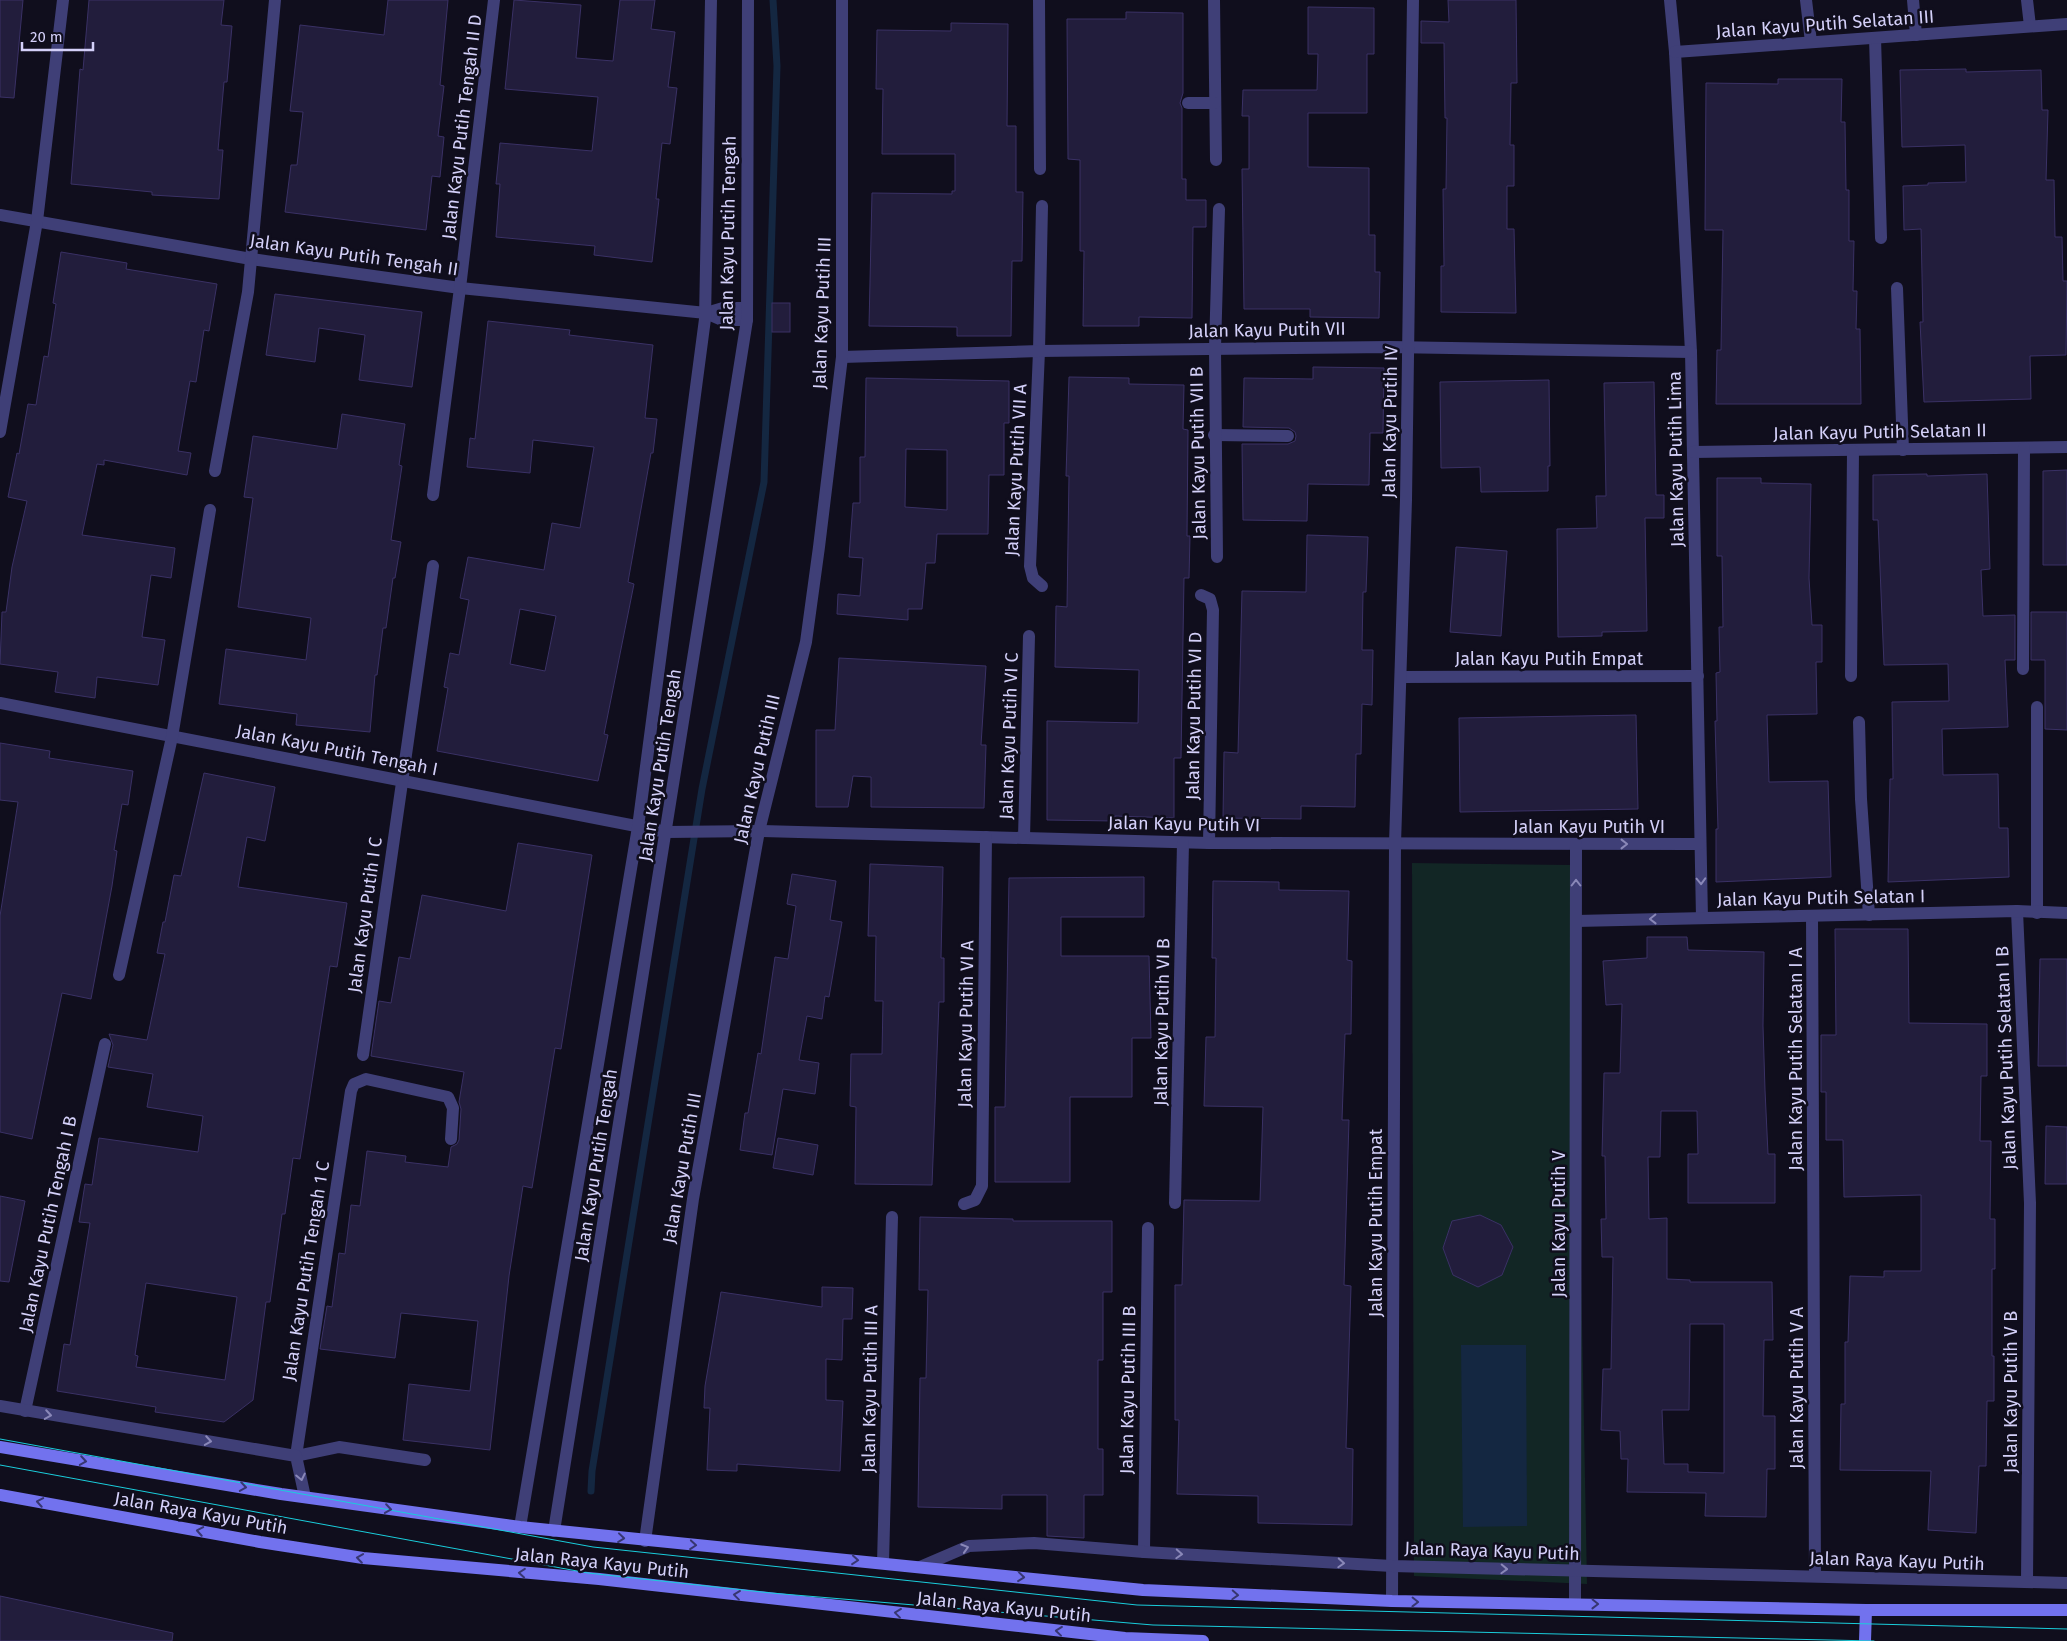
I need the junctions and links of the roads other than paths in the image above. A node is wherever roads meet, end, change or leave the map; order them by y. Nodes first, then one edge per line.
1 (63, 0) edge
2 (275, 0) edge
3 (494, 0) edge
4 (711, 0) edge
5 (748, 0) edge
6 (842, 0) edge
7 (1039, 0) edge
8 (1214, 0) edge
9 (1413, 0) edge
10 (1670, 0) edge
11 (1806, 0) edge
12 (1913, 0) edge
13 (2027, 0) edge
14 (2067, 24) edge
15 (2030, 26) junction
16 (1916, 35) junction
17 (1875, 38) junction
18 (1811, 42) junction
19 (1675, 52) junction
20 (1188, 103) dead end
21 (1215, 103) junction
22 (1216, 160) dead end
23 (1040, 169) dead end
24 (1042, 206) dead end
25 (1219, 209) dead end
26 (0, 215) edge
27 (37, 221) junction
28 (1881, 238) dead end
29 (251, 259) junction
30 (460, 288) junction
31 (1897, 288) dead end
32 (706, 313) junction
33 (747, 314) junction
34 (1409, 347) junction
35 (1215, 348) junction
36 (1039, 351) junction
37 (1691, 352) junction
38 (842, 357) junction
39 (0, 432) edge
40 (1214, 435) junction
41 (1288, 436) dead end
42 (2067, 447) edge
43 (2024, 448) junction
44 (1903, 450) junction
45 (1853, 451) junction
46 (1693, 452) junction
47 (215, 471) dead end
48 (432, 495) dead end
49 (210, 510) dead end
50 (1217, 557) dead end
51 (432, 566) dead end
52 (1042, 586) dead end
53 (1201, 594) dead end
54 (1029, 636) dead end
55 (2023, 669) dead end
56 (1698, 676) junction
57 (1851, 676) dead end
58 (1401, 677) junction
59 (0, 703) edge
60 (2037, 707) dead end
61 (1859, 722) dead end
62 (172, 737) junction
63 (402, 780) junction
64 (638, 827) junction
65 (759, 831) junction
66 (667, 832) junction
67 (986, 837) junction
68 (1024, 838) junction
69 (1182, 843) junction
70 (1209, 843) junction
71 (1395, 844) junction
72 (1576, 844) junction
73 (1700, 844) junction
74 (2017, 911) junction
75 (2038, 913) junction
76 (2067, 913) edge
77 (1870, 915) junction
78 (1812, 916) junction
79 (1702, 918) junction
80 (1576, 921) junction
81 (119, 975) dead end
82 (105, 1044) dead end
83 (363, 1056) dead end
84 (451, 1138) dead end
85 (1814, 1201) joint
86 (1176, 1203) dead end
87 (2030, 1203) joint
88 (964, 1204) dead end
89 (892, 1216) dead end
90 (1148, 1228) dead end
91 (0, 1406) edge
92 (25, 1411) junction
93 (0, 1446) edge
94 (296, 1456) junction
95 (425, 1460) dead end
96 (0, 1495) edge
97 (305, 1497) junction
98 (520, 1527) junction
99 (559, 1531) junction
100 (645, 1541) junction
101 (1144, 1552) junction
102 (883, 1563) junction
103 (920, 1566) junction
104 (1392, 1566) junction
105 (1575, 1571) junction
106 (1815, 1576) junction
107 (2027, 1582) junction
108 (2067, 1583) edge
109 (1392, 1601) junction
110 (1574, 1603) junction
111 (1866, 1610) junction
112 (2067, 1610) edge
113 (1125, 1640) edge
114 (1155, 1640) edge
115 (1203, 1641) edge
116 (1865, 1641) edge

1 - 27 street
2 - 29 street
3 - 30 street, Jalan Kayu Putih Tengah II D
4 - 32 street, Jalan Kayu Putih Tengah
5 - 33 street, Jalan Kayu Putih Tengah
6 - 38 street, Jalan Kayu Putih III
7 - 23 street
8 - 21 street
9 - 34 street, Jalan Kayu Putih IV
10 - 19 street, Jalan Kayu Putih Lima
11 - 18 street
12 - 16 street
13 - 15 street
14 - 15 street, Jalan Kayu Putih Selatan III
15 - 16 street, Jalan Kayu Putih Selatan III
16 - 17 street, Jalan Kayu Putih Selatan III
17 - 18 street, Jalan Kayu Putih Selatan III
17 - 28 street
18 - 19 street, Jalan Kayu Putih Selatan III
19 - 37 street, Jalan Kayu Putih Lima
20 - 21 street
21 - 22 street
24 - 36 street, Jalan Kayu Putih VII A
25 - 35 street, Jalan Kayu Putih VII B
26 - 27 street, Jalan Kayu Putih Tengah II
27 - 29 street, Jalan Kayu Putih Tengah II
27 - 39 street
29 - 30 street, Jalan Kayu Putih Tengah II
29 - 47 street
30 - 32 street, Jalan Kayu Putih Tengah II
30 - 48 street, Jalan Kayu Putih Tengah II D
31 - 44 street
32 - 33 street, Jalan Kayu Putih Tengah II
32 - 64 street, Jalan Kayu Putih Tengah
33 - 66 street, Jalan Kayu Putih Tengah
34 - 35 street, Jalan Kayu Putih VII
34 - 37 street, Jalan Kayu Putih VII
34 - 58 street, Jalan Kayu Putih IV
35 - 36 street, Jalan Kayu Putih VII
35 - 40 street, Jalan Kayu Putih VII B
36 - 38 street, Jalan Kayu Putih VII
36 - 52 street, Jalan Kayu Putih VII A
37 - 46 street, Jalan Kayu Putih Lima
38 - 65 street, Jalan Kayu Putih III
40 - 41 street
40 - 50 street, Jalan Kayu Putih VII B
42 - 43 street, Jalan Kayu Putih Selatan II
43 - 44 street, Jalan Kayu Putih Selatan II
43 - 55 street
44 - 45 street, Jalan Kayu Putih Selatan II
45 - 46 street, Jalan Kayu Putih Selatan II
45 - 57 street
46 - 56 street, Jalan Kayu Putih Lima
49 - 62 street
51 - 63 street, Jalan Kayu Putih I C
53 - 70 street, Jalan Kayu Putih VI D
54 - 68 street, Jalan Kayu Putih VI C
56 - 58 street, Jalan Kayu Putih Empat
56 - 73 street, Jalan Kayu Putih Lima
58 - 71 street, Jalan Kayu Putih IV
59 - 62 street, Jalan Kayu Putih Tengah I
60 - 75 street
61 - 77 street
62 - 63 street, Jalan Kayu Putih Tengah I
62 - 81 street
63 - 64 street, Jalan Kayu Putih Tengah I
63 - 83 street, Jalan Kayu Putih I C
64 - 66 street, Jalan Kayu Putih Tengah I
64 - 98 street, Jalan Kayu Putih Tengah
65 - 66 street, Jalan Kayu Putih VI
65 - 67 street, Jalan Kayu Putih VI
65 - 100 street, Jalan Kayu Putih III
66 - 99 street, Jalan Kayu Putih Tengah
67 - 68 street, Jalan Kayu Putih VI
67 - 88 street, Jalan Kayu Putih VI A
68 - 69 street, Jalan Kayu Putih VI
69 - 70 street, Jalan Kayu Putih VI
69 - 86 street, Jalan Kayu Putih VI B
70 - 71 street, Jalan Kayu Putih VI
71 - 72 street, Jalan Kayu Putih VI
71 - 104 street, Jalan Kayu Putih Empat
72 -> 73 street, Jalan Kayu Putih VI
80 -> 72 street, Jalan Kayu Putih V
73 -> 79 street, Jalan Kayu Putih Lima
74 - 75 street, Jalan Kayu Putih Selatan I
74 - 77 street, Jalan Kayu Putih Selatan I
74 - 87 street, Jalan Kayu Putih Selatan I B
75 - 76 street, Jalan Kayu Putih Selatan I
77 - 78 street, Jalan Kayu Putih Selatan I
78 - 79 street, Jalan Kayu Putih Selatan I
78 - 85 street, Jalan Kayu Putih Selatan I A
79 -> 80 street, Jalan Kayu Putih Selatan I
80 - 105 street, Jalan Kayu Putih V
82 - 92 street, Jalan Kayu Putih Tengah I B
84 - 94 street, Jalan Kayu Putih Tengah 1 C
85 - 106 street, Jalan Kayu Putih V A
87 - 107 street, Jalan Kayu Putih V B
89 - 102 street, Jalan Kayu Putih III A
90 - 101 street, Jalan Kayu Putih III B
91 - 92 street
92 -> 94 street
93 -> 97 main road, Jalan Raya Kayu Putih
94 - 95 street
94 -> 97 street
113 -> 96 main road, Jalan Raya Kayu Putih
97 -> 98 main road, Jalan Raya Kayu Putih
98 - 99 main road, Jalan Raya Kayu Putih
99 -> 100 main road, Jalan Raya Kayu Putih
100 -> 102 main road, Jalan Raya Kayu Putih
103 -> 101 street, Jalan Raya Kayu Putih
101 -> 104 street, Jalan Raya Kayu Putih
102 - 103 main road, Jalan Raya Kayu Putih
103 -> 109 main road, Jalan Raya Kayu Putih
104 -> 105 street, Jalan Raya Kayu Putih
104 - 109 street, Jalan Kayu Putih Empat
105 - 106 street, Jalan Raya Kayu Putih
105 - 110 street, Jalan Kayu Putih V
106 - 107 street, Jalan Raya Kayu Putih
107 - 108 street, Jalan Raya Kayu Putih
109 -> 110 main road, Jalan Raya Kayu Putih
110 -> 111 main road, Jalan Raya Kayu Putih
111 - 112 main road, Jalan Raya Kayu Putih
111 - 116 main road
113 - 114 main road, Jalan Raya Kayu Putih
114 - 115 main road, Jalan Raya Kayu Putih

